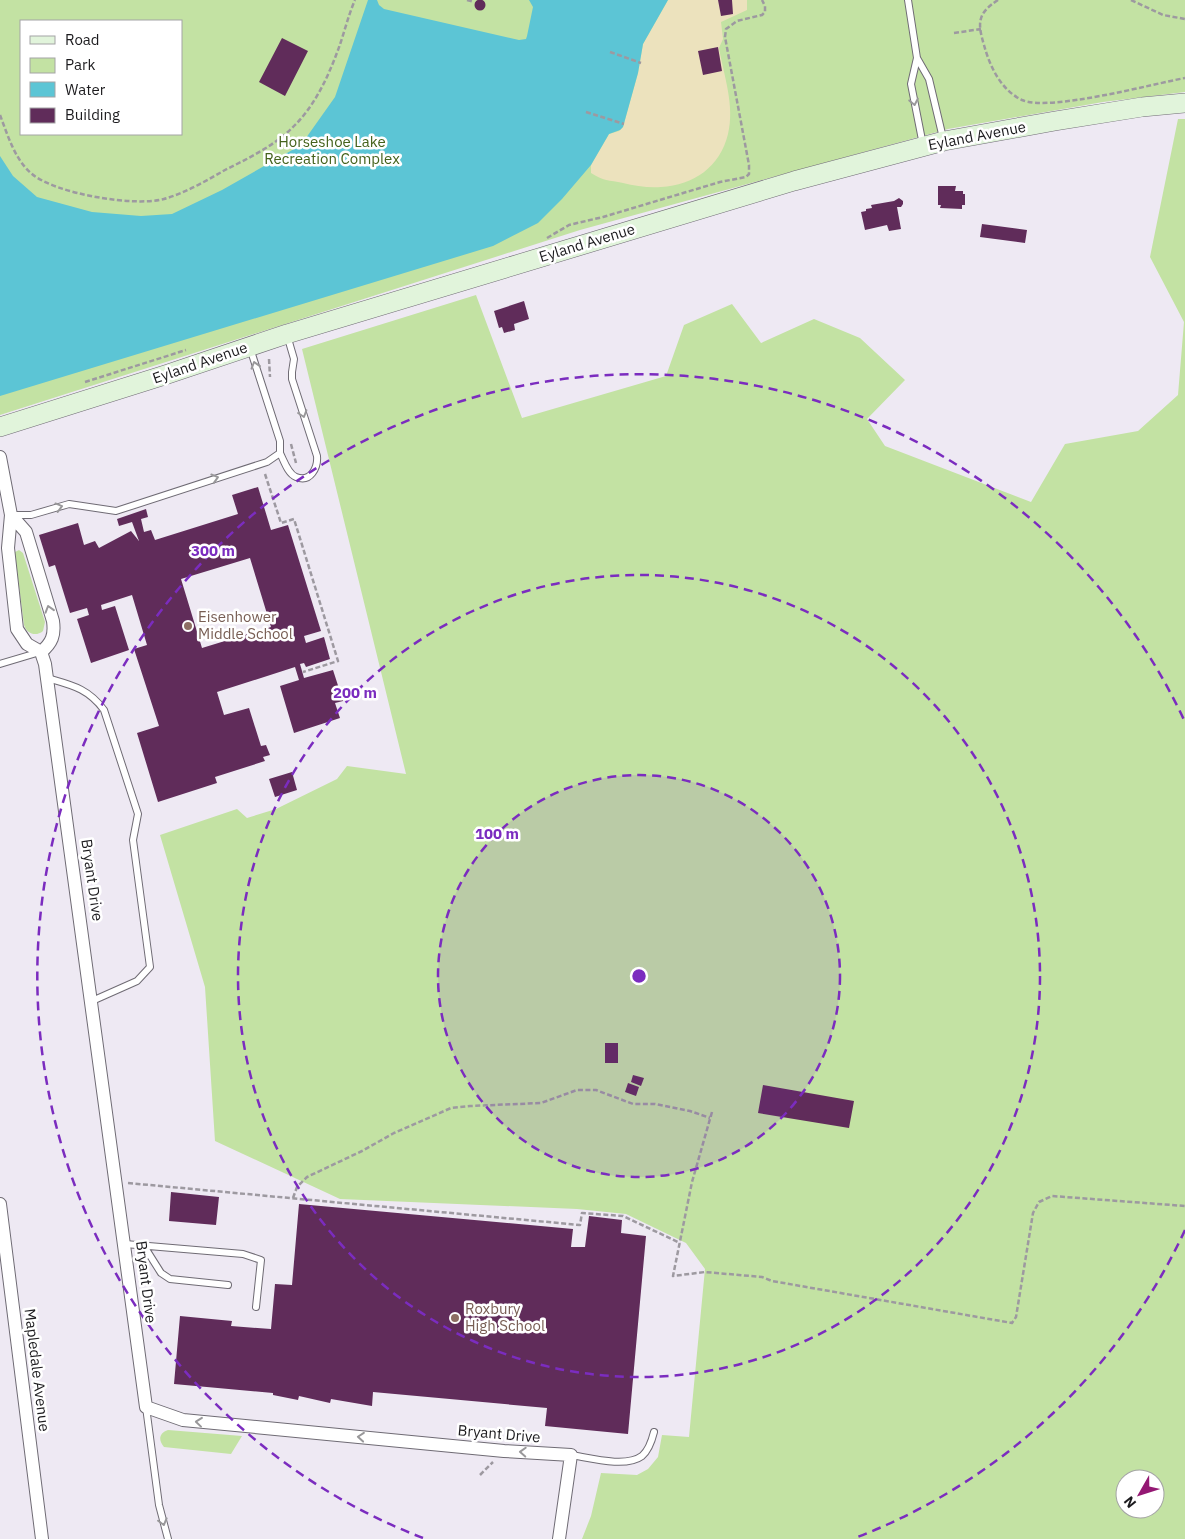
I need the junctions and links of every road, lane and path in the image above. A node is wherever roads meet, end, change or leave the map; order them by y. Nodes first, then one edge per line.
1 (355, 0) edge
2 (467, 0) edge
3 (762, 0) edge
4 (908, 0) edge
5 (998, 0) edge
6 (1131, 0) edge
7 (474, 2) dead end
8 (1185, 19) edge
9 (981, 29) junction
10 (954, 33) dead end
11 (610, 52) dead end
12 (917, 58) junction
13 (641, 63) dead end
14 (1185, 78) edge
15 (1185, 103) edge
16 (586, 112) dead end
17 (0, 115) edge
18 (624, 124) dead end
19 (944, 141) junction
20 (923, 146) junction
21 (547, 238) dead end
22 (287, 334) junction
23 (250, 346) junction
24 (185, 350) dead end
25 (83, 382) dead end
26 (0, 427) edge
27 (280, 454) junction
28 (0, 457) edge
29 (265, 474) dead end
30 (11, 515) junction
31 (41, 652) junction
32 (0, 664) edge
33 (302, 672) dead end
34 (47, 678) junction
35 (92, 1001) junction
36 (712, 1112) dead end
37 (710, 1118) junction
38 (128, 1183) dead end
39 (293, 1198) junction
40 (0, 1204) edge
41 (1185, 1206) edge
42 (680, 1243) junction
43 (125, 1244) junction
44 (144, 1246) junction
45 (228, 1286) dead end
46 (256, 1307) dead end
47 (146, 1407) junction
48 (654, 1432) dead end
49 (572, 1455) junction
50 (494, 1461) dead end
51 (480, 1475) dead end
52 (42, 1539) edge
53 (168, 1539) edge
54 (559, 1539) edge

1 - 17 path
2 - 7 path
3 - 21 path
4 - 12 lane
5 - 9 path
6 - 8 path
9 - 10 path
9 - 14 path
11 - 13 path
12 - 19 lane
12 -> 20 lane
15 - 19 street, Eyland Avenue
16 - 18 path
19 - 20 street, Eyland Avenue
20 - 22 street, Eyland Avenue
22 - 23 street, Eyland Avenue
22 -> 27 lane
23 - 26 street, Eyland Avenue
27 -> 23 lane
24 - 25 path
30 -> 27 lane
28 - 30 street
29 - 33 path
30 - 31 street
31 -> 30 street
31 - 32 lane
31 - 34 street, Bryant Drive
34 - 35 street, Bryant Drive
34 - 35 lane
35 - 43 street, Bryant Drive
36 - 37 path
37 - 39 path
37 - 42 path
38 - 39 path
39 - 42 path
40 - 52 street, Mapledale Avenue
41 - 42 path
43 - 44 lane
43 - 47 street, Bryant Drive
44 - 45 lane
44 - 46 lane
49 -> 47 street, Bryant Drive
47 -> 53 lane
48 - 49 lane
49 - 54 street
50 - 51 path

